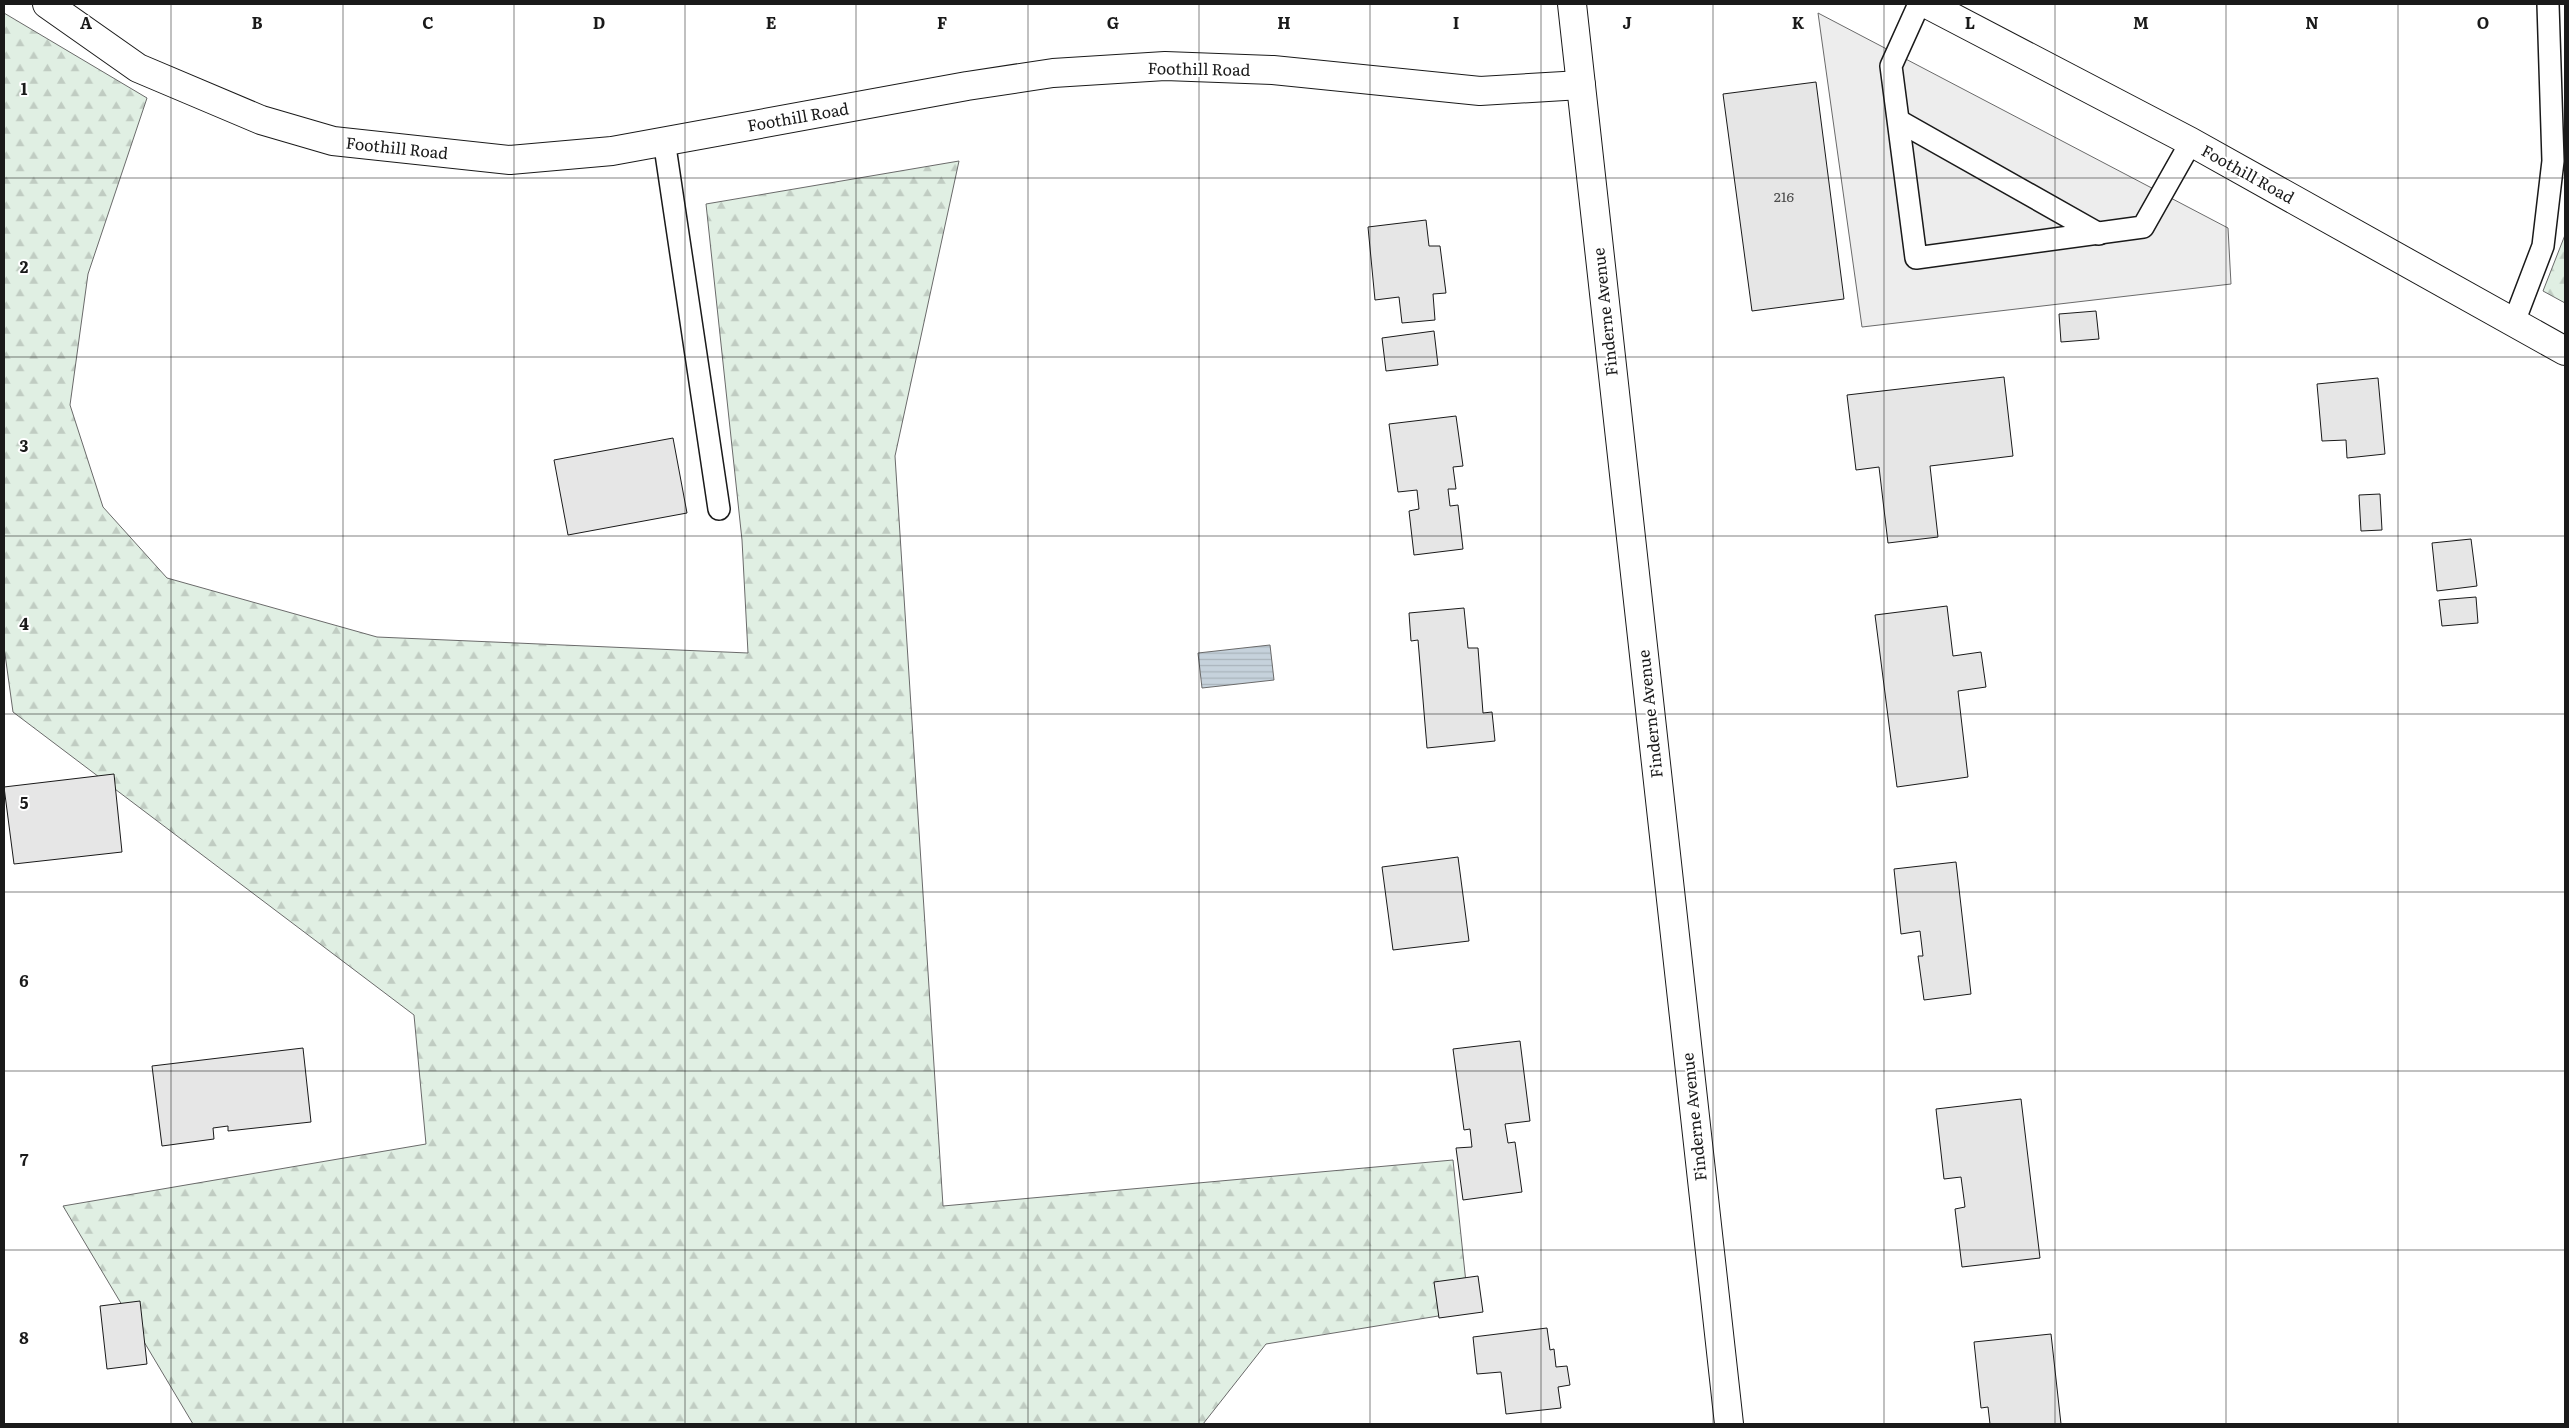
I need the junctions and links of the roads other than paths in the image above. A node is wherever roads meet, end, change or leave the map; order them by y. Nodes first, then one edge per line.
1 (47, 4) edge
2 (1572, 4) edge
3 (1919, 4) edge
4 (1927, 4) edge
5 (2548, 4) edge
6 (1581, 85) junction
7 (1899, 121) junction
8 (664, 140) junction
9 (2191, 142) junction
10 (2099, 234) junction
11 (2514, 322) junction
12 (2565, 351) edge
13 (719, 509) dead end
14 (1729, 1424) edge

1 - 8 street, Foothill Road
2 - 6 street, Finderne Avenue
3 - 7 lane
4 - 9 street, Foothill Road
5 - 11 lane
6 - 8 street, Foothill Road
6 - 14 street, Finderne Avenue
7 - 10 lane
7 - 10 lane
8 - 13 lane
9 - 10 lane
9 - 11 street, Foothill Road
11 - 12 street, Foothill Road

